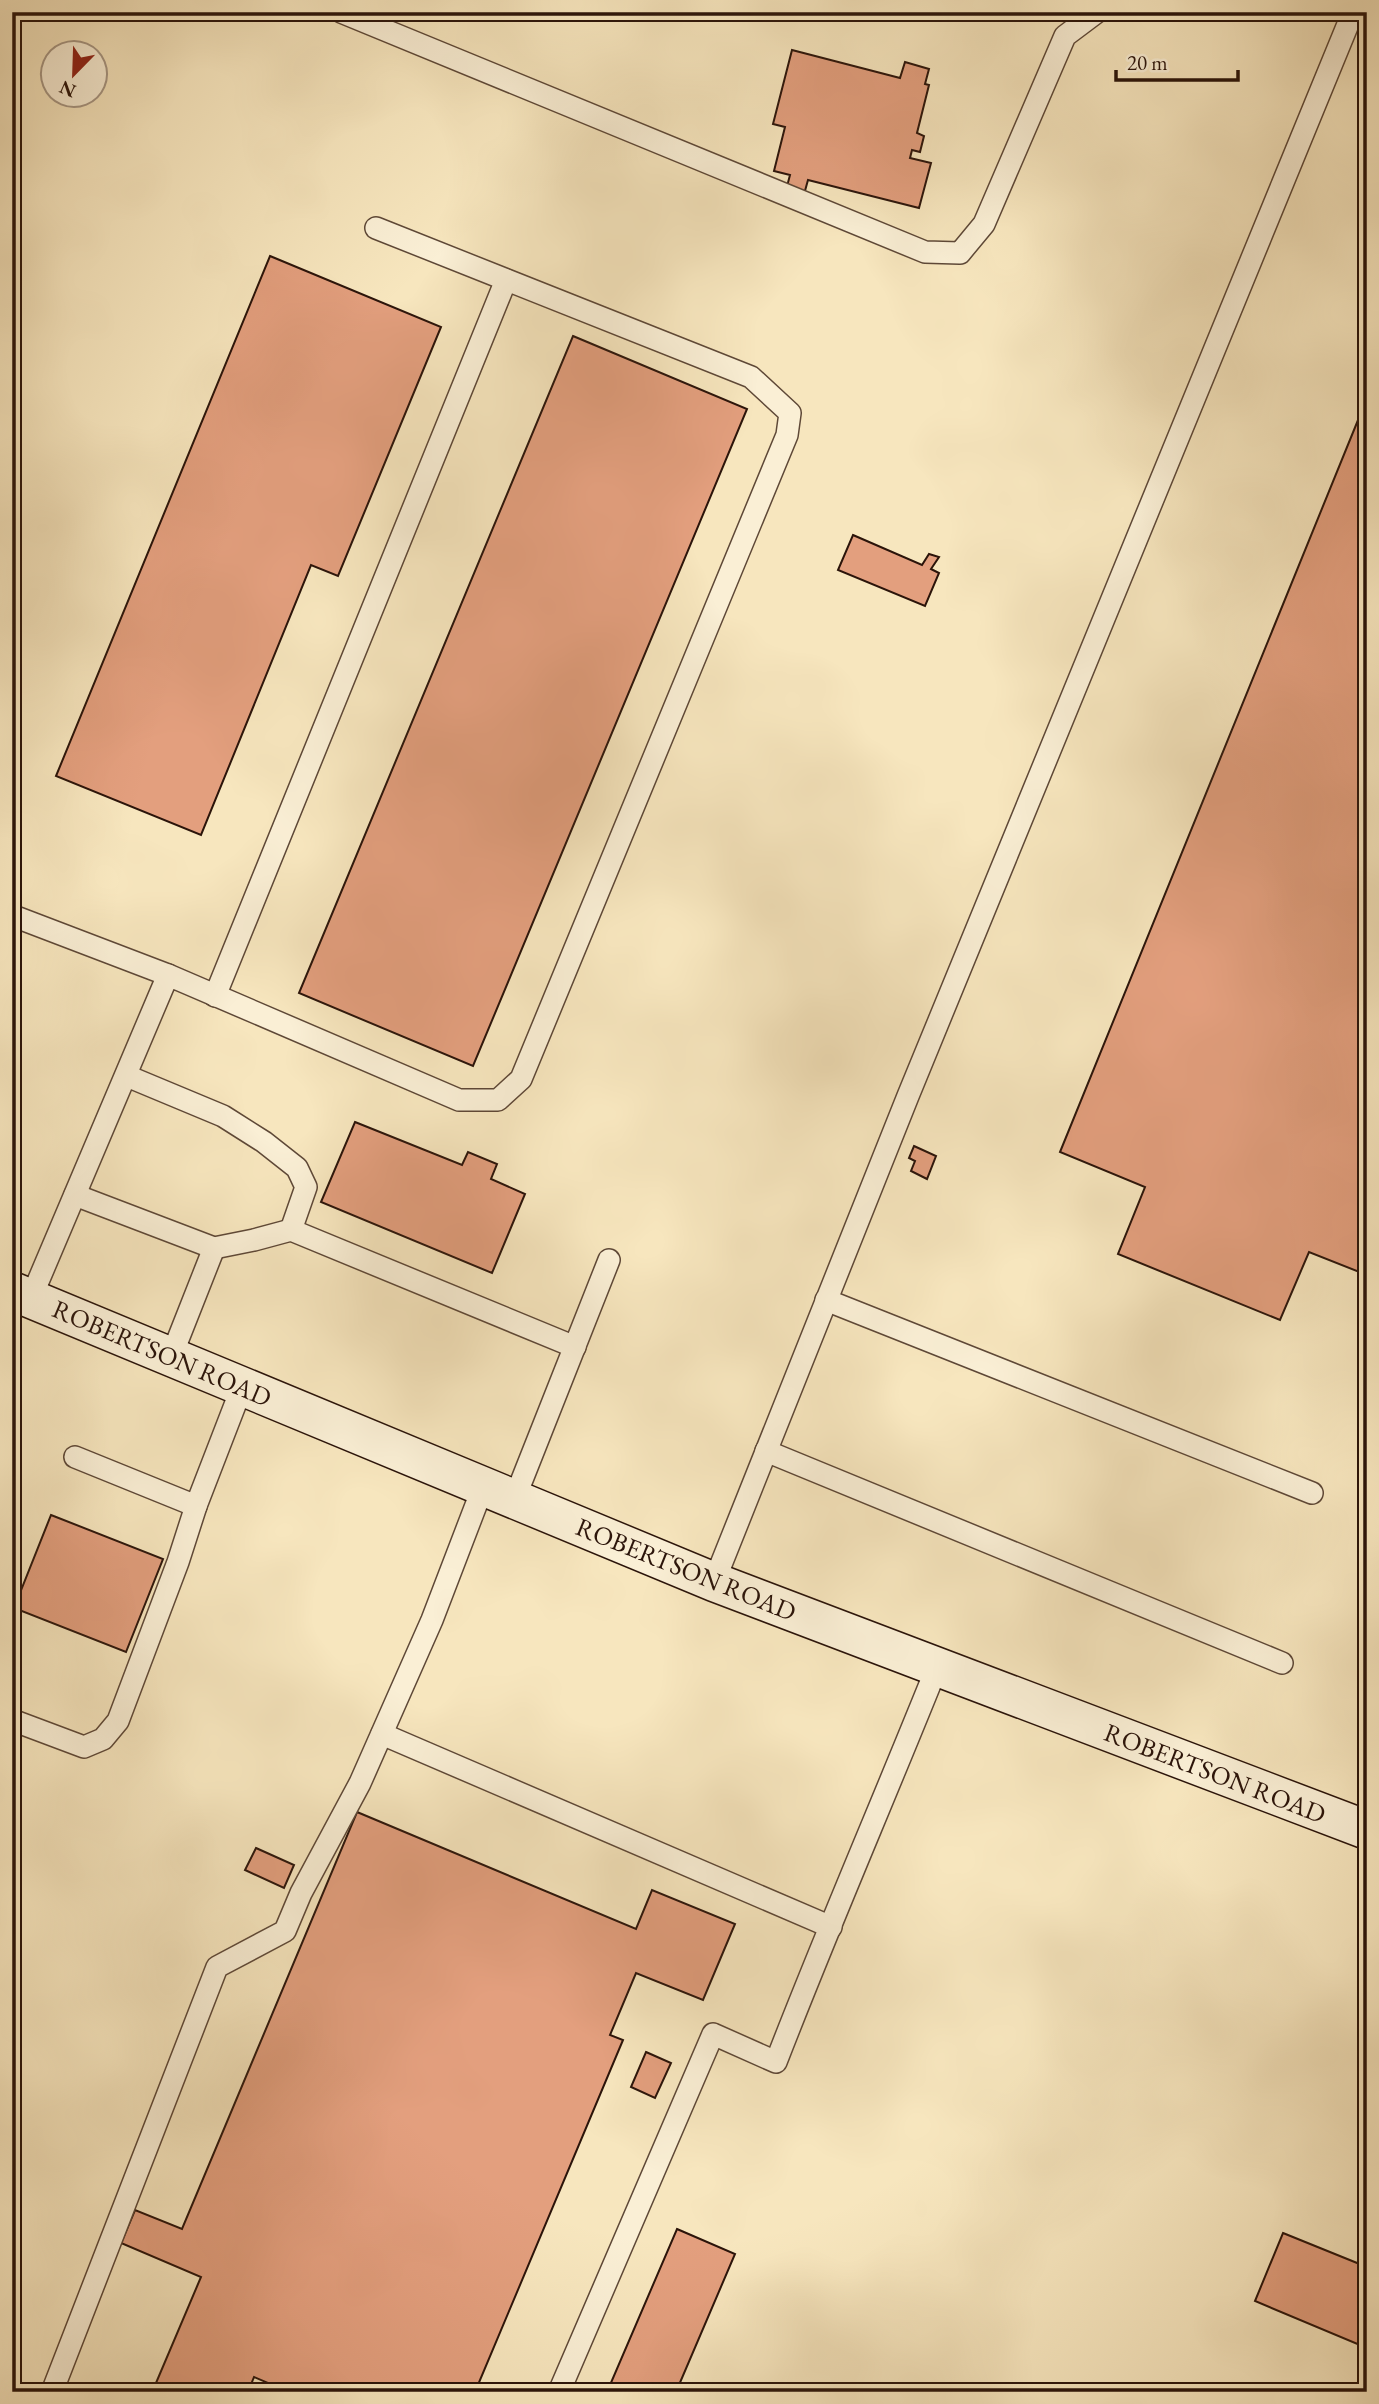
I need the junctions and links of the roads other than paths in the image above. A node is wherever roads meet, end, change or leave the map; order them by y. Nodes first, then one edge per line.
1 (341, 12) edge
2 (1097, 12) edge
3 (1353, 12) edge
4 (376, 228) dead end
5 (506, 280) junction
6 (16, 917) dead end
7 (169, 975) junction
8 (215, 996) junction
9 (127, 1076) junction
10 (75, 1195) junction
11 (291, 1230) junction
12 (214, 1248) junction
13 (609, 1260) dead end
14 (22, 1295) edge
15 (826, 1300) junction
16 (575, 1347) junction
17 (171, 1357) junction
18 (242, 1387) junction
19 (766, 1451) junction
20 (75, 1457) dead end
21 (1312, 1493) dead end
22 (498, 1494) junction
23 (196, 1506) junction
24 (714, 1583) junction
25 (1282, 1663) dead end
26 (937, 1667) junction
27 (12, 1720) edge
28 (382, 1734) junction
29 (1367, 1830) edge
30 (831, 1927) junction
31 (52, 2392) edge
32 (559, 2392) edge

1 - 2 lane
3 - 15 lane
4 - 5 lane
5 - 8 lane
5 - 8 lane
6 - 7 lane
7 - 8 lane
7 - 9 lane
9 - 10 lane
9 - 11 lane
10 - 12 lane
10 - 14 lane
11 - 12 lane
11 - 16 lane
12 - 17 lane
13 - 16 lane
14 - 17 street, ROBERTSON ROAD
15 - 19 lane
15 - 21 lane
16 - 22 lane
17 - 18 street, ROBERTSON ROAD
18 - 22 street, ROBERTSON ROAD
18 - 23 lane
19 - 24 lane
19 - 25 lane
20 - 23 lane
22 - 24 street, ROBERTSON ROAD
22 - 28 lane
23 - 27 lane
24 - 26 street, ROBERTSON ROAD
26 - 29 street, ROBERTSON ROAD
26 - 30 lane
28 - 30 lane
28 - 31 lane
30 - 32 lane

